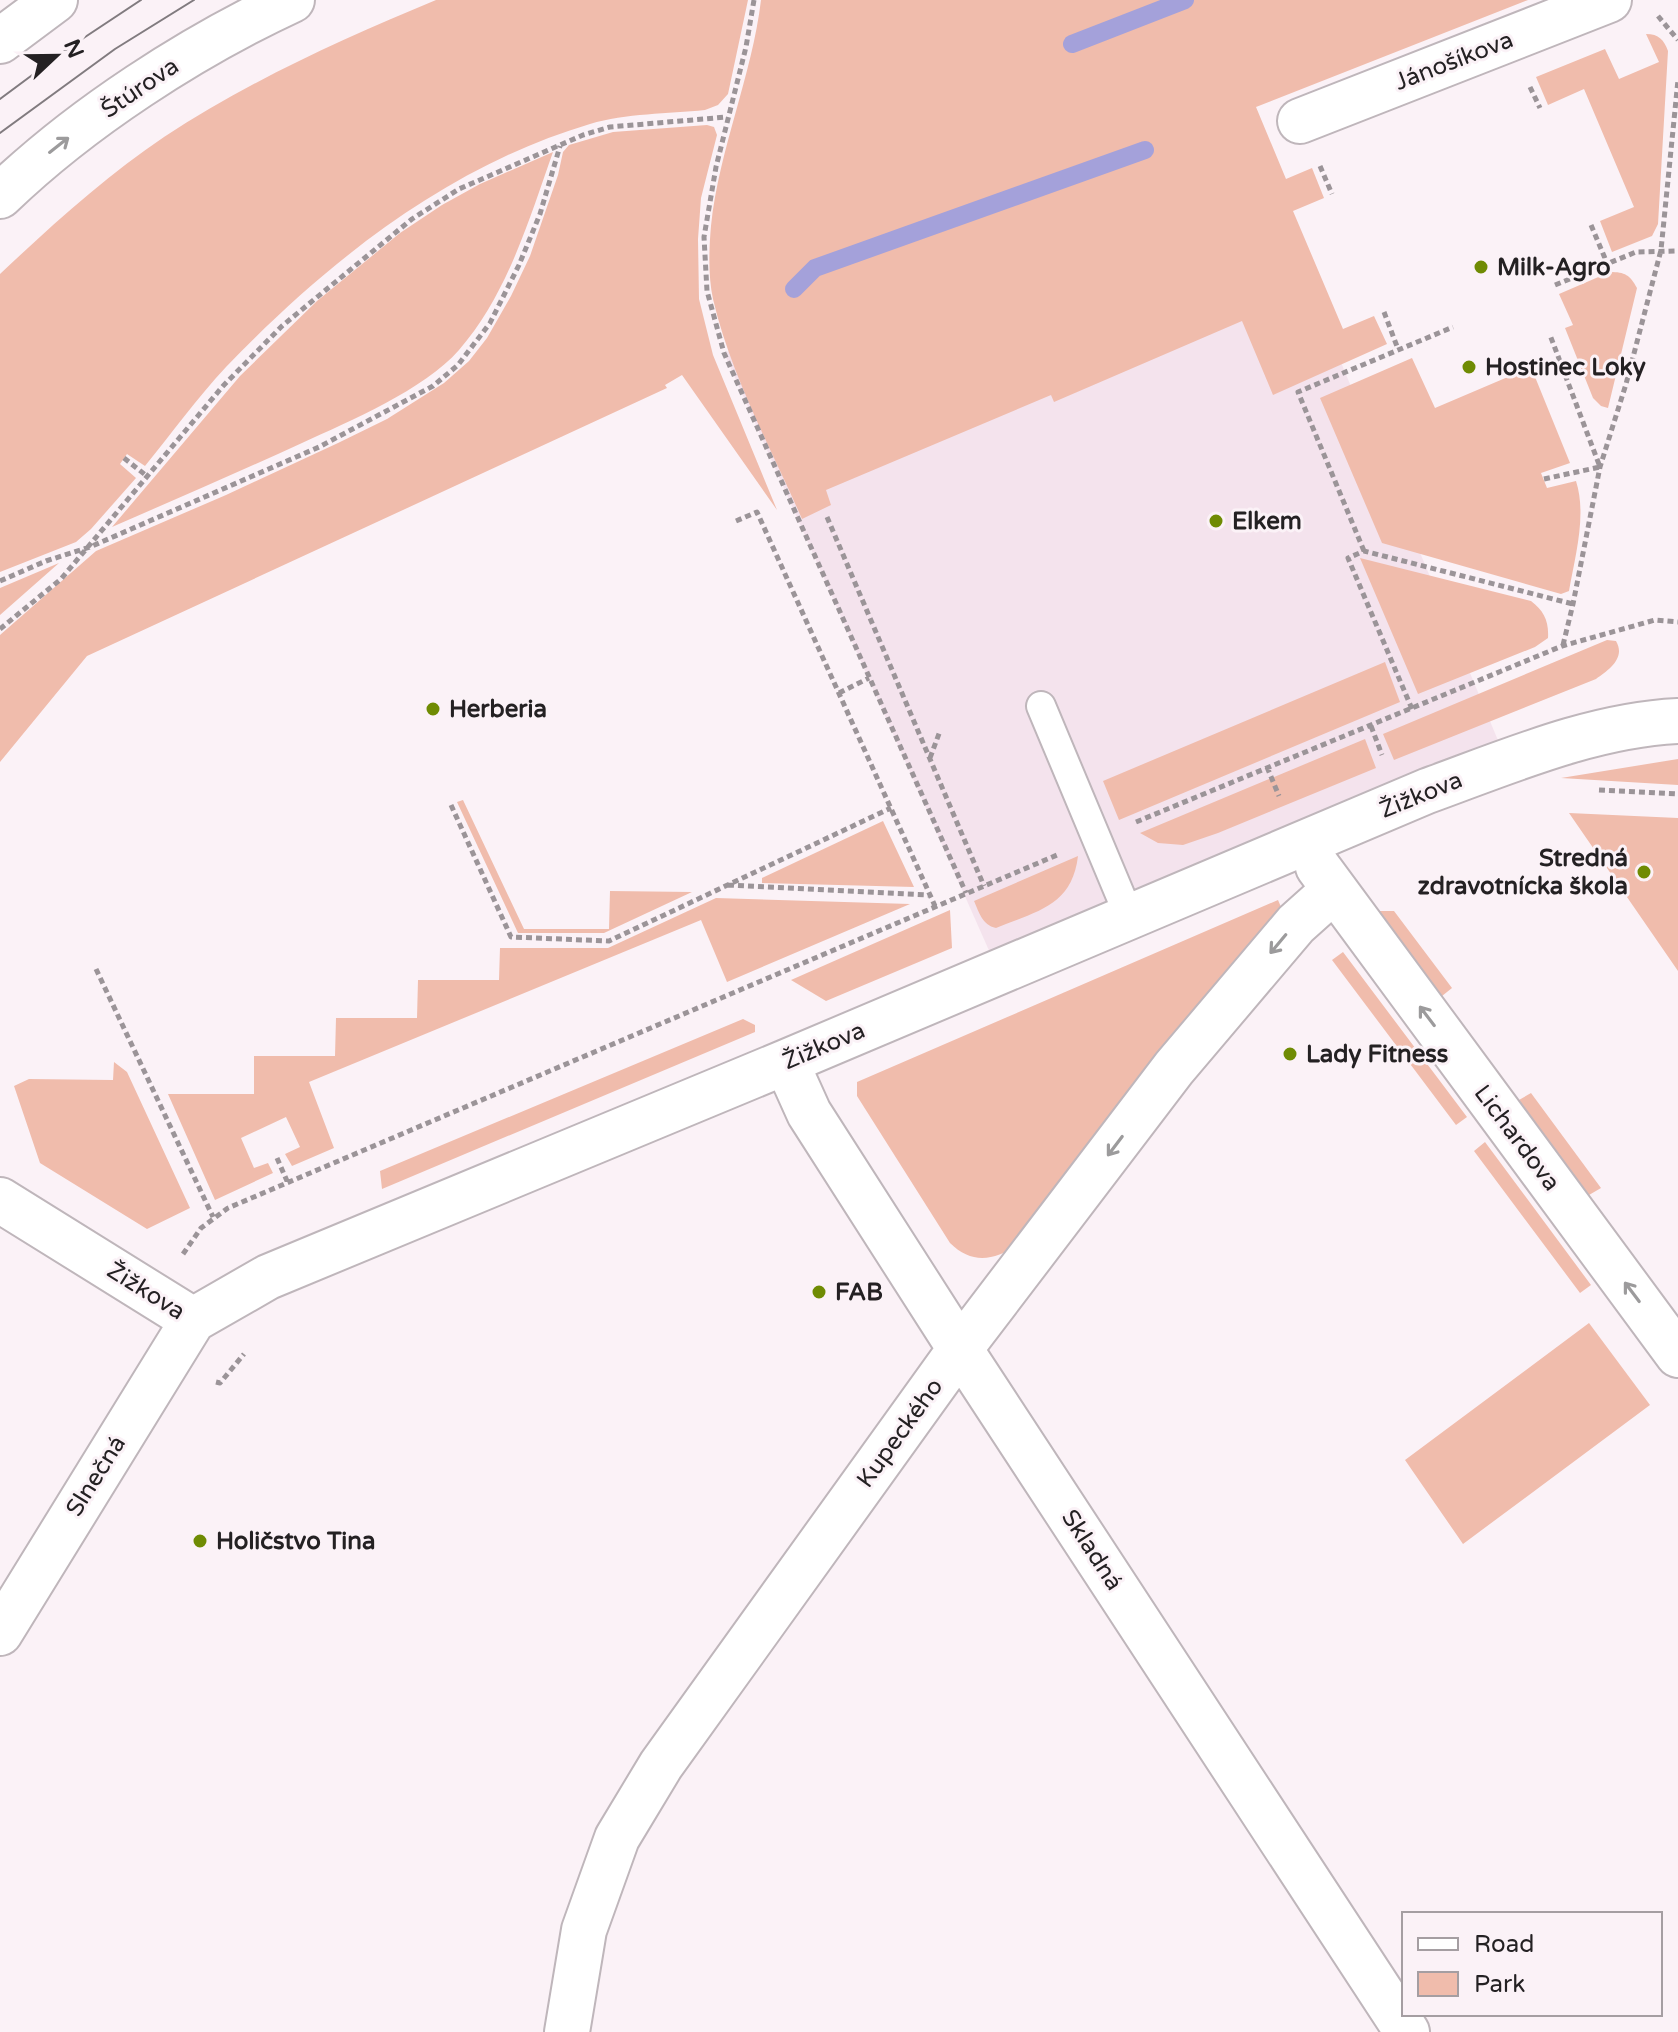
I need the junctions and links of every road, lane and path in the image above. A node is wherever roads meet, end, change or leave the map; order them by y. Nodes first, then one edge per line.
1 (55, 0) edge
2 (292, 0) edge
3 (754, 0) edge
4 (1609, 0) edge
5 (0, 41) edge
6 (1678, 80) edge
7 (727, 117) junction
8 (1300, 121) dead end
9 (560, 145) junction
10 (0, 196) edge
11 (1591, 225) dead end
12 (1661, 250) junction
13 (1678, 251) edge
14 (1607, 263) junction
15 (1555, 285) dead end
16 (1384, 312) dead end
17 (1453, 327) dead end
18 (1550, 335) dead end
19 (1398, 349) junction
20 (124, 458) dead end
21 (1600, 467) junction
22 (148, 477) junction
23 (1544, 479) dead end
24 (827, 517) dead end
25 (736, 521) dead end
26 (90, 547) junction
27 (1364, 551) junction
28 (0, 581) edge
29 (1573, 604) junction
30 (1678, 622) edge
31 (0, 629) edge
32 (1562, 646) junction
33 (869, 678) junction
34 (839, 693) junction
35 (1041, 706) dead end
36 (1412, 709) junction
37 (1678, 721) edge
38 (1371, 726) junction
39 (940, 731) dead end
40 (930, 759) junction
41 (1386, 766) dead end
42 (451, 805) dead end
43 (891, 808) junction
44 (1096, 838) junction
45 (1300, 843) junction
46 (727, 885) junction
47 (984, 886) junction
48 (1334, 890) junction
49 (966, 893) junction
50 (930, 895) junction
51 (935, 906) junction
52 (1129, 916) junction
53 (96, 969) dead end
54 (786, 1062) junction
55 (277, 1158) dead end
56 (287, 1181) junction
57 (0, 1200) edge
58 (213, 1217) junction
59 (152, 1294) junction
60 (193, 1320) junction
61 (960, 1349) junction
62 (1678, 1355) edge
63 (0, 1633) edge
64 (567, 2032) edge
65 (1407, 2032) edge

1 - 5 street
10 -> 2 street, Štúrova
3 - 7 path
4 - 8 street, Jánošíkova
6 - 12 path
7 - 9 path
7 - 33 path
9 - 22 path
9 - 26 path
11 - 14 path
12 - 13 path
12 - 14 path
12 - 21 path
14 - 15 path
16 - 19 path
17 - 19 path
18 - 21 path
19 - 27 path
20 - 22 path
21 - 23 path
21 - 29 path
22 - 26 path
24 - 40 path
25 - 34 path
26 - 28 path
26 - 31 path
27 - 29 path
27 - 36 path
29 - 32 path
30 - 32 path
32 - 36 path
33 - 34 path
33 - 49 path
34 - 43 path
35 - 44 lane
36 - 38 path
37 - 45 street, Žižkova
38 - 41 path
38 - 44 path
39 - 40 path
40 - 47 path
42 - 46 path
43 - 46 path
43 - 50 path
44 - 47 path
44 - 52 lane
45 - 48 street, Lichardova
45 - 52 street, Žižkova
46 - 50 path
47 - 49 path
48 -> 61 street, Kupeckého
62 -> 48 street, Lichardova
49 - 51 path
50 - 51 path
51 - 56 path
52 - 54 street, Žižkova
53 - 58 path
54 - 60 street, Žižkova
54 - 61 street, Skladná
55 - 56 path
56 - 58 path
57 - 59 street, Žižkova
58 - 59 path
59 - 60 street, Žižkova
60 - 63 street, Slnečná
61 - 64 street, Kupeckého
61 - 65 street, Skladná

